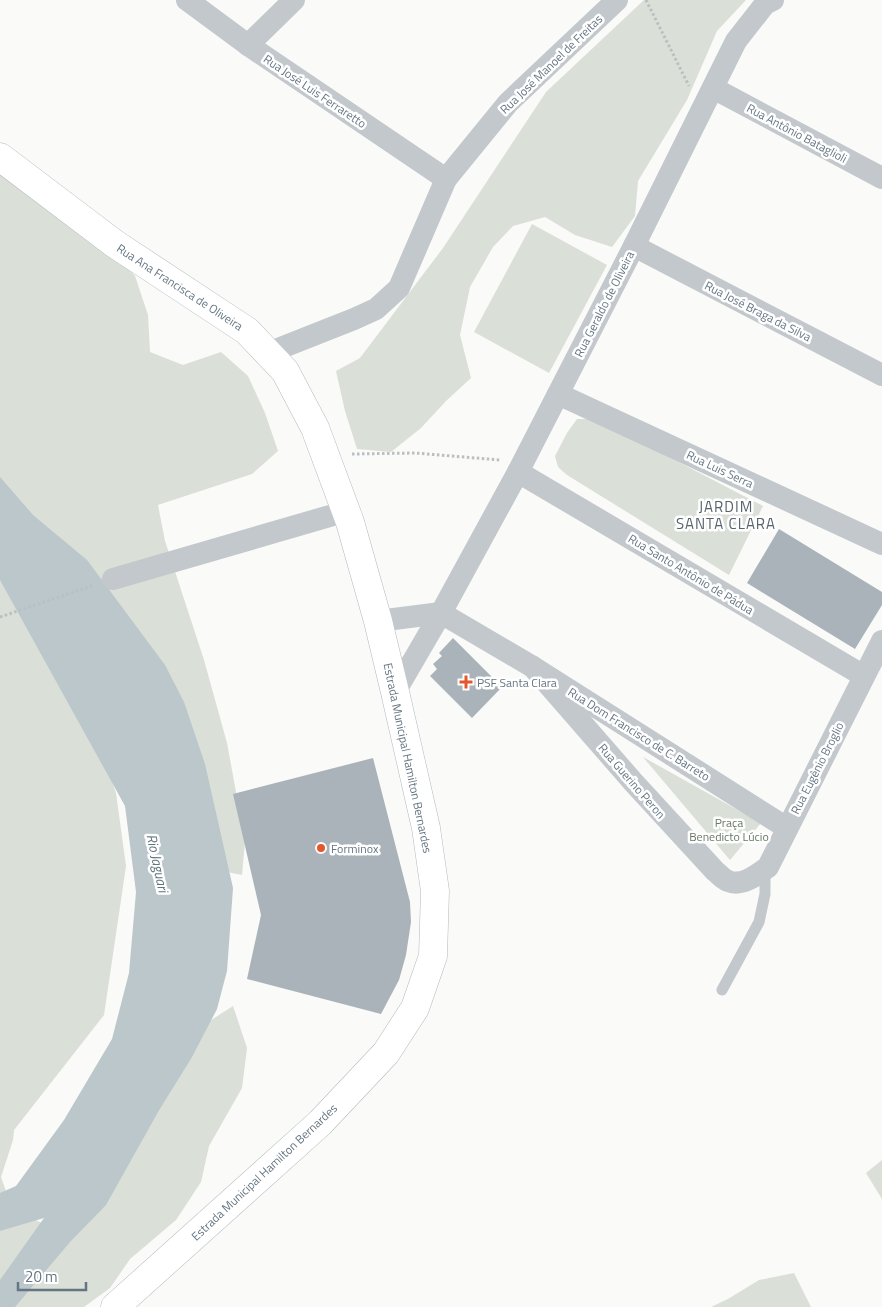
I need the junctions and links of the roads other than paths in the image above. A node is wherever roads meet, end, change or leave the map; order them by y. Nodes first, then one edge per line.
1 (187, 0) edge
2 (294, 0) edge
3 (617, 0) edge
4 (773, 0) edge
5 (248, 45) junction
6 (712, 88) junction
7 (0, 157) edge
8 (882, 178) edge
9 (446, 179) junction
10 (634, 246) junction
11 (268, 353) junction
12 (882, 375) edge
13 (558, 394) junction
14 (521, 467) junction
15 (347, 511) junction
16 (882, 544) edge
17 (113, 579) dead end
18 (441, 613) junction
19 (378, 621) junction
20 (882, 641) edge
21 (533, 667) junction
22 (864, 676) junction
23 (395, 692) junction
24 (787, 828) junction
25 (765, 869) junction
26 (722, 990) dead end
27 (115, 1307) edge

1 - 5 street, Rua José Luis Ferraretto
2 - 5 street
3 - 9 street, Rua José Manoel de Freitas
4 - 6 street, Rua Geraldo de Oliveira
5 - 9 street, Rua José Luis Ferraretto
6 - 8 street, Rua Antônio Bataglioli
6 - 10 street, Rua Geraldo de Oliveira
7 - 11 street, Rua Ana Francisca de Oliveira
9 - 11 street, Rua José Manoel de Freitas
10 - 12 street, Rua José Braga da Silva
10 - 13 street, Rua Geraldo de Oliveira
11 - 15 street, Rua Ana Francisca de Oliveira
13 - 14 street, Rua Geraldo de Oliveira
13 - 16 street, Rua Luis Serra
14 - 18 street, Rua Geraldo de Oliveira
14 - 22 street, Rua Santo Antônio de Pádua
15 - 17 street
15 - 19 street, Rua Ana Francisca de Oliveira
18 - 19 street
18 - 21 street, Rua Dom Francisco de C. Barreto
18 - 23 street, Rua Geraldo de Oliveira
19 - 23 street, Estrada Municipal Hamilton Bernardes
20 - 22 street, Rua Eugênio Broglio
21 - 24 street, Rua Dom Francisco de C. Barreto
21 - 25 street, Rua Guerino Peron
22 - 24 street, Rua Eugênio Broglio
23 - 27 street, Estrada Municipal Hamilton Bernardes
24 - 25 street, Rua Eugênio Broglio
25 - 26 lane

